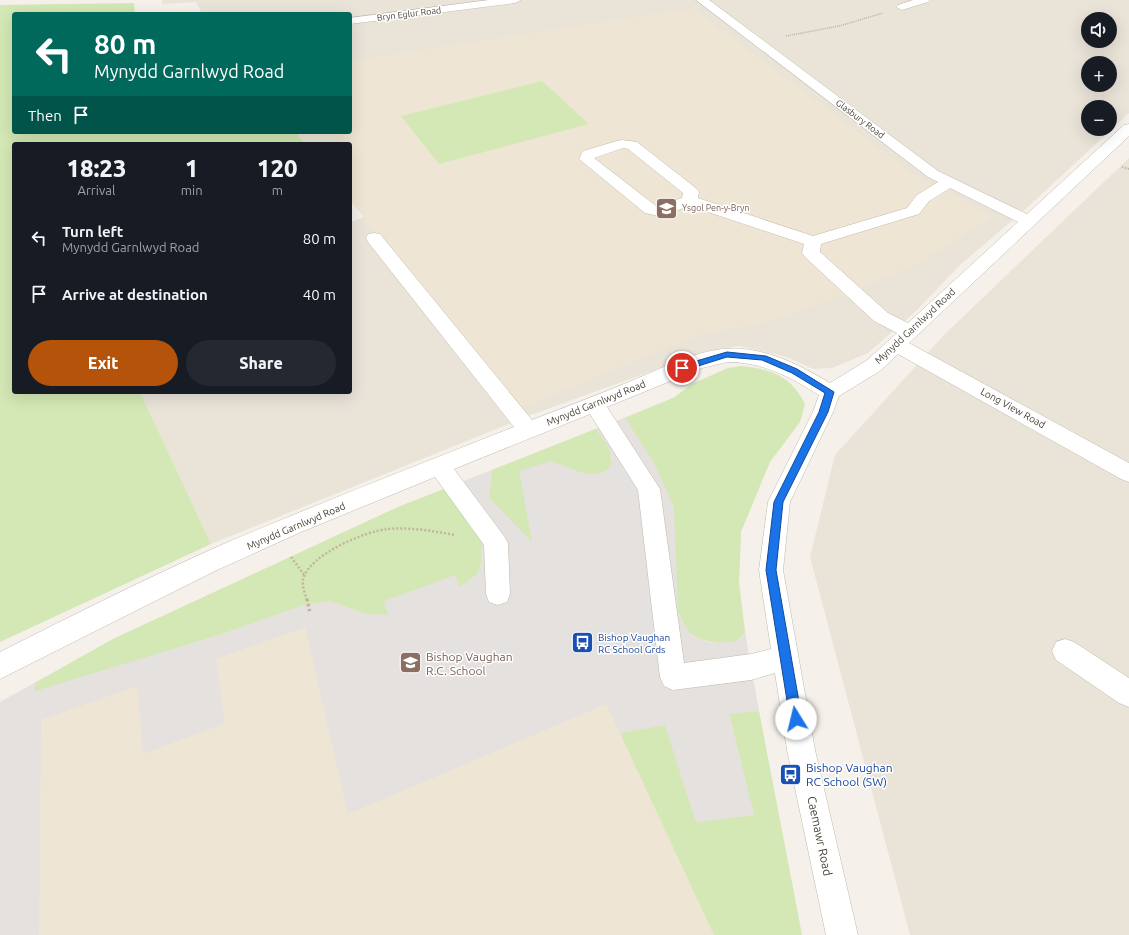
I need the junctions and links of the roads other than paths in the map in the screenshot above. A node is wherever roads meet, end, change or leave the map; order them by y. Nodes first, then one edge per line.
1 (515, 0) edge
2 (702, 0) edge
3 (924, 0) edge
4 (902, 7) road end
5 (352, 21) edge
6 (1129, 128) edge
7 (950, 182) junction
8 (690, 201) junction
9 (1029, 221) junction
10 (374, 238) dead end
11 (813, 241) junction
12 (903, 338) junction
13 (830, 392) junction
14 (594, 404) junction
15 (528, 430) junction
16 (439, 466) junction
17 (1129, 472) edge
18 (498, 594) dead end
19 (1065, 651) dead end
20 (786, 658) junction
21 (0, 666) edge
22 (1129, 694) edge
23 (842, 935) edge

1 - 5 street, Bryn Eglur Road
2 - 7 street, Glasbury Road
3 - 4 street
6 - 9 street, Mynydd Garnlwyd Road
7 - 9 street, Glasbury Road
7 - 11 street
8 - 8 street
8 - 11 street
9 - 12 street, Mynydd Garnlwyd Road
10 - 15 street
11 - 12 street, Long View Road
12 - 13 street, Mynydd Garnlwyd Road
12 - 17 street, Long View Road
13 - 14 street, Mynydd Garnlwyd Road
13 - 20 street, Caemawr Road
14 - 15 street, Mynydd Garnlwyd Road
14 - 20 street
15 - 16 street, Mynydd Garnlwyd Road
16 - 18 street
16 - 21 street, Mynydd Garnlwyd Road
19 - 22 street
20 - 23 street, Caemawr Road

